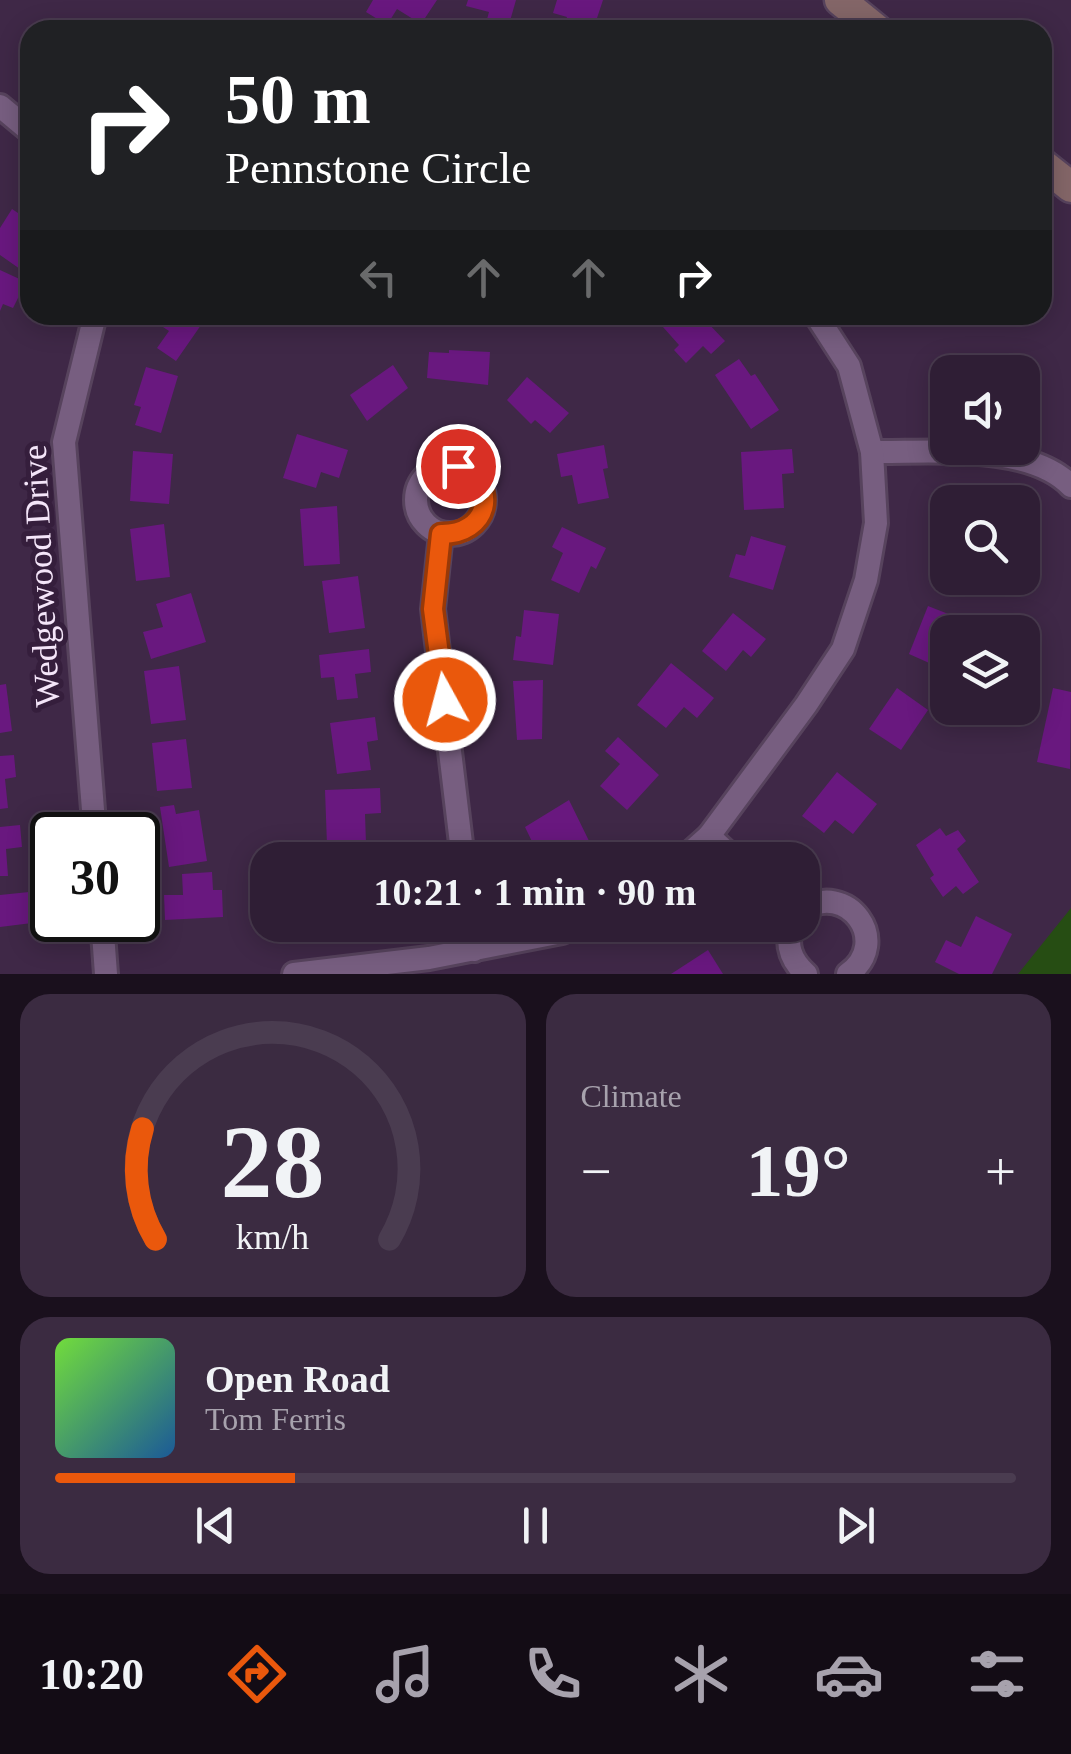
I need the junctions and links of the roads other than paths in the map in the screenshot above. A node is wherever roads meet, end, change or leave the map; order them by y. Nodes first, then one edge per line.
1 (840, 0) edge
2 (865, 20) edge
3 (0, 106) edge
4 (20, 123) edge
5 (93, 325) edge
6 (822, 325) edge
7 (872, 452) junction
8 (1071, 486) edge
9 (441, 534) dead end
10 (93, 812) edge
11 (708, 836) junction
12 (461, 842) edge
13 (702, 842) edge
14 (715, 842) edge
15 (820, 902) edge
16 (104, 942) edge
17 (473, 942) edge
18 (508, 942) edge
19 (788, 942) edge
20 (474, 950) junction
21 (106, 974) edge
22 (294, 974) edge
23 (806, 974) edge
24 (848, 974) edge

1 - 2 main road
3 - 4 street
5 - 10 street, Wedgewood Drive
6 - 7 street
7 - 8 street
7 - 11 street
9 - 12 street
11 - 13 street
11 - 14 street
15 - 24 street
16 - 21 street
17 - 20 street
18 - 20 street
19 - 23 street
20 - 22 street

